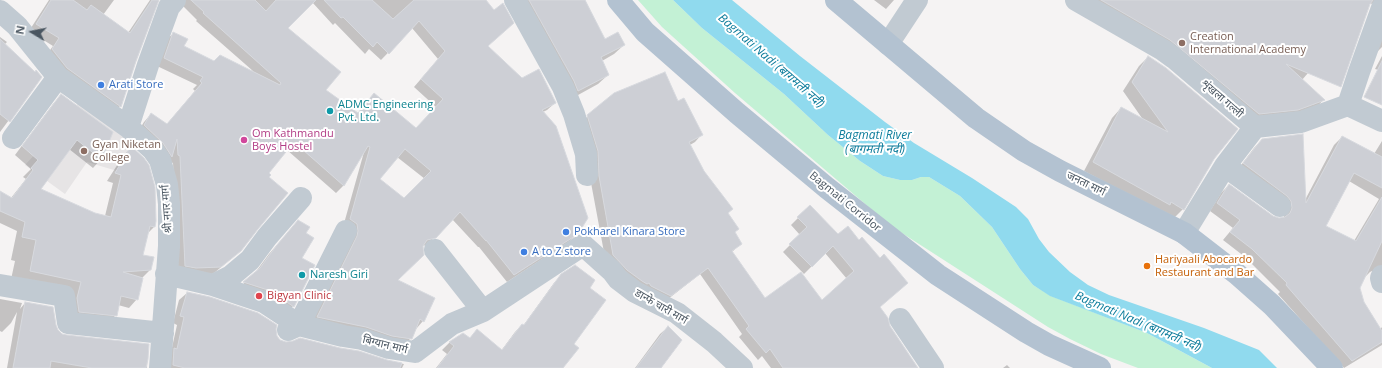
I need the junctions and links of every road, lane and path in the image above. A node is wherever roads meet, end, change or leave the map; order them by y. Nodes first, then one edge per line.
1 (175, 0) edge
2 (516, 0) edge
3 (618, 0) edge
4 (836, 0) edge
5 (917, 0) edge
6 (1076, 0) edge
7 (1382, 8) edge
8 (0, 11) edge
9 (888, 44) junction
10 (58, 77) junction
11 (1348, 105) junction
12 (1382, 121) edge
13 (128, 127) junction
14 (1254, 127) junction
15 (13, 138) dead end
16 (1225, 166) junction
17 (587, 175) dead end
18 (301, 198) dead end
19 (1280, 206) dead end
20 (346, 231) dead end
21 (1184, 233) junction
22 (583, 245) joint
23 (435, 250) dead end
24 (166, 274) junction
25 (1382, 276) edge
26 (1382, 282) edge
27 (0, 285) edge
28 (213, 285) junction
29 (482, 311) junction
30 (900, 319) dead end
31 (294, 328) junction
32 (163, 333) junction
33 (160, 368) edge
34 (742, 368) edge
35 (933, 368) edge
36 (1100, 368) edge
37 (1332, 368) edge

1 - 13 street
2 - 17 street
3 - 36 main road, Bagmati Corridor
4 - 9 main road, जनता मार्ग
5 - 9 street
6 - 14 street, शृंखला गल्ली
7 - 11 street
8 - 10 street, श्री नगर मार्ग
9 - 21 main road, जनता मार्ग
10 - 13 street, श्री नगर मार्ग
10 - 15 street
11 - 12 street
11 - 14 street
13 - 24 street, श्री नगर मार्ग
14 - 16 street
16 - 19 street
16 - 21 street
18 - 28 street
20 - 31 street
21 - 37 main road, जनता मार्ग
22 - 29 street, बिग्यान मार्ग
22 - 34 street, डान्फे चारी मार्ग
23 - 29 street
24 - 28 street, बिग्यान मार्ग
24 - 32 street, श्री नगर मार्ग
25 - 26 street
27 - 32 street
28 - 31 street, बिग्यान मार्ग
29 - 31 street, बिग्यान मार्ग
30 - 35 street
32 - 33 street, श्री नगर मार्ग

